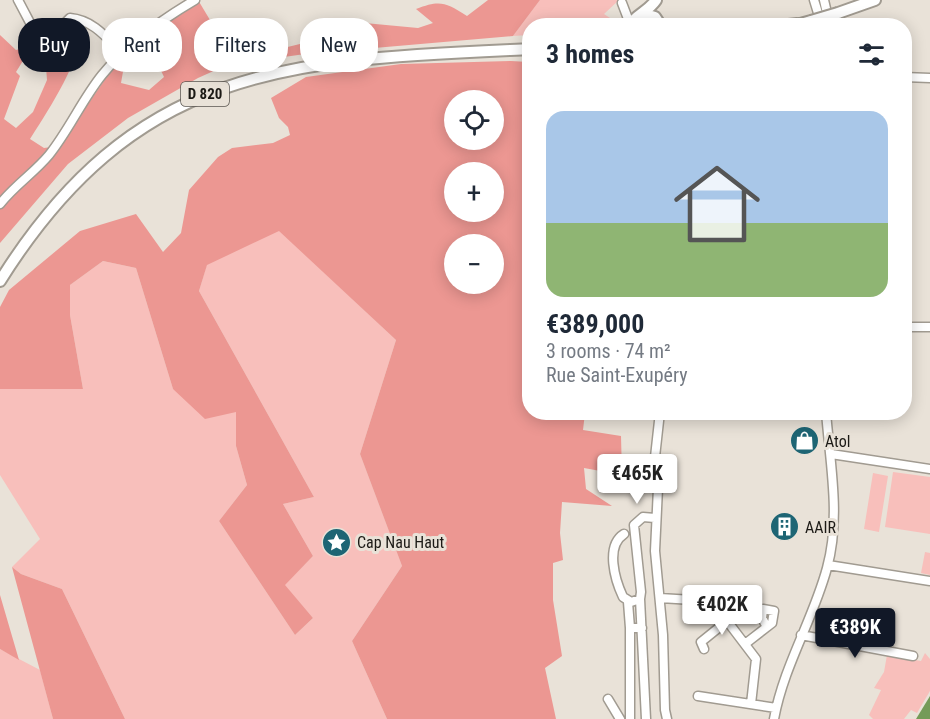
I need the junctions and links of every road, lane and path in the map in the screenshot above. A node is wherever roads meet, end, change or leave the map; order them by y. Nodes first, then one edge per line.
1 (18, 0) edge
2 (195, 0) edge
3 (656, 0) edge
4 (662, 0) edge
5 (814, 0) edge
6 (824, 0) edge
7 (875, 0) edge
8 (643, 14) junction
9 (168, 18) edge
10 (627, 18) edge
11 (638, 18) edge
12 (651, 18) edge
13 (660, 18) edge
14 (820, 18) edge
15 (821, 18) edge
16 (828, 18) edge
17 (102, 33) edge
18 (522, 48) edge
19 (105, 72) edge
20 (912, 77) edge
21 (930, 78) edge
22 (0, 204) edge
23 (0, 281) edge
24 (912, 327) edge
25 (930, 327) edge
26 (659, 420) edge
27 (827, 420) edge
28 (831, 454) junction
29 (930, 469) edge
30 (655, 518) junction
31 (624, 534) dead end
32 (828, 565) junction
33 (930, 581) edge
34 (660, 598) junction
35 (640, 599) junction
36 (628, 602) junction
37 (727, 621) junction
38 (767, 627) dead end
39 (630, 628) junction
40 (642, 628) junction
41 (801, 635) junction
42 (745, 644) junction
43 (704, 649) dead end
44 (914, 656) dead end
45 (698, 696) dead end
46 (608, 699) dead end
47 (751, 704) junction
48 (776, 708) junction
49 (620, 719) edge
50 (630, 719) edge
51 (646, 719) edge
52 (667, 719) edge
53 (774, 719) edge

1 - 17 street
2 - 9 street
3 - 8 main road
4 - 13 main road
5 - 14 street
6 - 16 street
7 - 15 main road, bridge
8 - 10 street
8 - 11 main road
8 - 12 main road
18 - 23 main road, D 820
19 - 22 street
20 - 21 street
24 - 25 street
26 - 30 street
27 - 28 street
28 - 29 street
28 - 32 street
30 - 34 street
30 - 35 street
31 - 36 street
32 - 33 street
32 - 41 street
34 - 37 street
34 - 52 street
35 - 36 street
35 - 40 street
36 - 39 street
37 - 42 street
37 - 43 street
38 - 42 street
39 - 40 street
39 - 50 street
40 - 51 street
41 - 44 street
41 - 48 street
42 - 47 street
45 - 47 street
46 - 49 street
47 - 48 street
48 - 53 street

